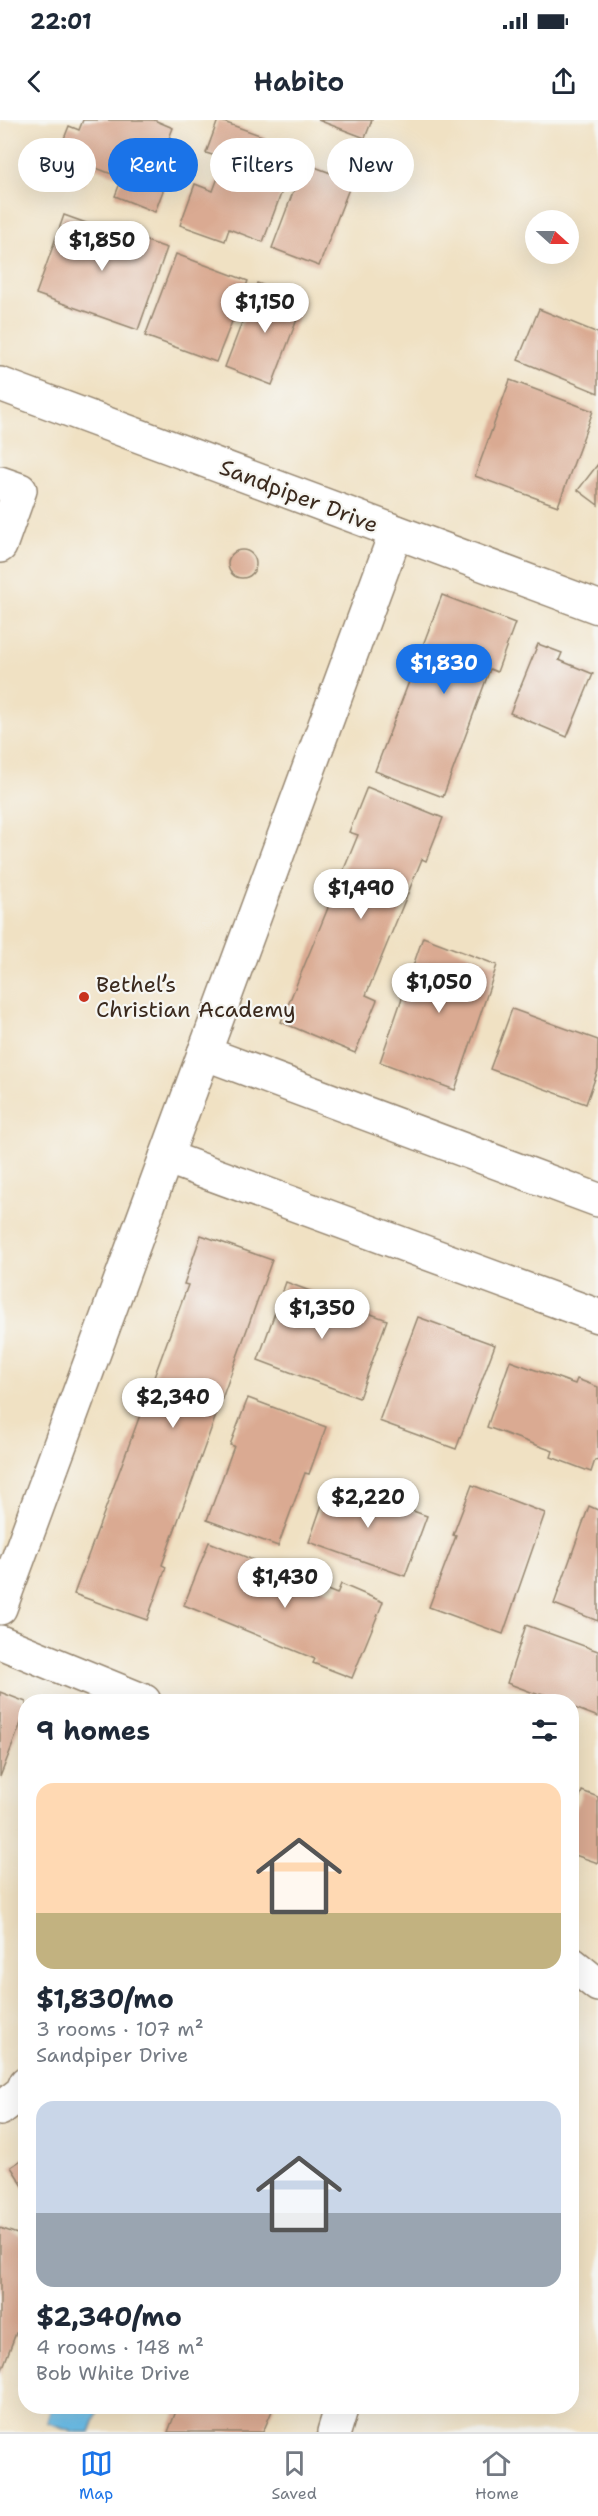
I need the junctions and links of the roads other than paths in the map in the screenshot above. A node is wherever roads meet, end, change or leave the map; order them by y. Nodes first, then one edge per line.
1 (0, 384) edge
2 (0, 483) edge
3 (396, 532) junction
4 (0, 546) edge
5 (598, 607) edge
6 (204, 1053) junction
7 (166, 1157) junction
8 (598, 1200) edge
9 (598, 1316) edge
10 (0, 1608) edge
11 (0, 1642) edge
12 (110, 1694) edge
13 (579, 1970) edge
14 (598, 1985) edge
15 (18, 2095) edge
16 (0, 2109) edge
17 (340, 2414) edge
18 (334, 2432) edge

1 - 3 street, Sandpiper Drive
2 - 4 street
3 - 5 street, Sandpiper Drive
3 - 6 street
6 - 7 street
6 - 8 street
7 - 9 street
7 - 10 street
11 - 12 street
13 - 14 street
15 - 16 street
17 - 18 street

